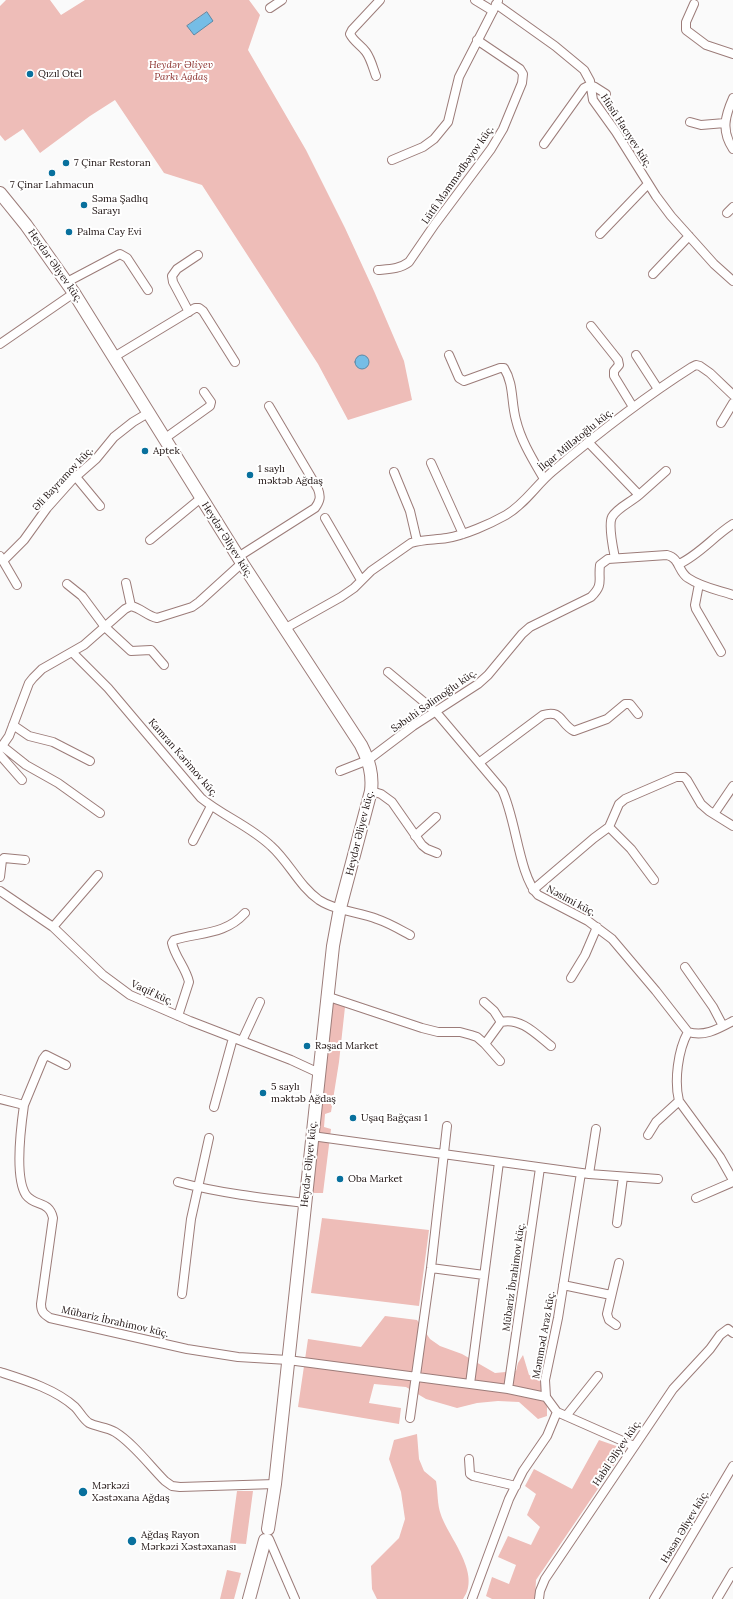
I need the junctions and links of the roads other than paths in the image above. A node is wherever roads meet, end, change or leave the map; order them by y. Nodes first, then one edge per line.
1 (282, 0) edge
2 (380, 0) edge
3 (475, 0) edge
4 (694, 4) dead end
5 (496, 5) edge
6 (270, 8) dead end
7 (477, 40) junction
8 (733, 54) edge
9 (376, 76) dead end
10 (590, 85) junction
11 (606, 94) dead end
12 (733, 98) edge
13 (690, 122) dead end
14 (725, 123) junction
15 (544, 144) dead end
16 (733, 149) edge
17 (392, 160) dead end
18 (648, 184) junction
19 (0, 193) edge
20 (600, 234) dead end
21 (689, 236) junction
22 (198, 255) dead end
23 (378, 270) dead end
24 (653, 274) dead end
25 (67, 282) junction
26 (733, 282) edge
27 (148, 290) dead end
28 (74, 293) junction
29 (188, 312) junction
30 (591, 326) dead end
31 (0, 344) edge
32 (448, 355) dead end
33 (636, 355) dead end
34 (114, 357) junction
35 (235, 362) dead end
36 (658, 389) junction
37 (204, 392) dead end
38 (733, 395) edge
39 (733, 403) edge
40 (269, 406) dead end
41 (633, 407) junction
42 (148, 413) junction
43 (721, 423) dead end
44 (164, 439) junction
45 (589, 443) junction
46 (431, 463) dead end
47 (666, 471) dead end
48 (394, 472) dead end
49 (76, 476) junction
50 (544, 479) junction
51 (639, 495) junction
52 (201, 498) junction
53 (100, 506) dead end
54 (325, 518) dead end
55 (733, 524) edge
56 (463, 534) junction
57 (150, 540) dead end
58 (417, 541) junction
59 (615, 558) junction
60 (2, 559) edge
61 (240, 560) junction
62 (678, 564) junction
63 (361, 580) junction
64 (126, 583) dead end
65 (67, 584) dead end
66 (699, 584) junction
67 (17, 585) dead end
68 (733, 595) edge
69 (131, 606) junction
70 (105, 627) junction
71 (284, 629) junction
72 (72, 652) junction
73 (721, 652) dead end
74 (164, 665) dead end
75 (388, 672) dead end
76 (436, 712) junction
77 (638, 714) dead end
78 (13, 725) junction
79 (1, 748) edge
80 (0, 755) edge
81 (368, 760) junction
82 (90, 761) dead end
83 (480, 762) junction
84 (340, 771) dead end
85 (22, 780) dead end
86 (733, 786) edge
87 (371, 791) junction
88 (211, 806) junction
89 (100, 813) dead end
90 (714, 814) junction
91 (436, 817) dead end
92 (733, 826) edge
93 (610, 827) junction
94 (415, 836) junction
95 (193, 841) dead end
96 (437, 852) dead end
97 (25, 860) dead end
98 (98, 875) dead end
99 (0, 877) edge
100 (654, 880) dead end
101 (533, 890) junction
102 (0, 891) edge
103 (340, 908) junction
104 (245, 913) dead end
105 (53, 927) junction
106 (598, 927) junction
107 (410, 935) dead end
108 (685, 967) dead end
109 (571, 978) dead end
110 (326, 996) junction
111 (260, 1002) dead end
112 (484, 1002) dead end
113 (178, 1016) junction
114 (733, 1021) edge
115 (501, 1022) junction
116 (723, 1026) junction
117 (688, 1032) junction
118 (233, 1038) junction
119 (242, 1041) junction
120 (485, 1044) junction
121 (550, 1046) dead end
122 (500, 1061) dead end
123 (66, 1065) dead end
124 (319, 1073) junction
125 (0, 1099) edge
126 (679, 1101) junction
127 (24, 1105) junction
128 (214, 1107) dead end
129 (448, 1126) dead end
130 (596, 1129) dead end
131 (648, 1135) dead end
132 (312, 1136) junction
133 (209, 1138) dead end
134 (444, 1154) junction
135 (499, 1162) junction
136 (540, 1168) junction
137 (585, 1174) junction
138 (623, 1176) junction
139 (658, 1179) dead end
140 (733, 1181) edge
141 (178, 1182) dead end
142 (197, 1187) junction
143 (696, 1198) dead end
144 (305, 1203) junction
145 (617, 1223) dead end
146 (619, 1263) dead end
147 (431, 1268) junction
148 (484, 1275) junction
149 (563, 1285) junction
150 (182, 1294) dead end
151 (611, 1294) junction
152 (616, 1325) dead end
153 (730, 1331) edge
154 (288, 1360) junction
155 (0, 1372) edge
156 (598, 1376) dead end
157 (415, 1377) junction
158 (470, 1384) junction
159 (508, 1389) junction
160 (546, 1397) junction
161 (557, 1412) junction
162 (566, 1416) junction
163 (410, 1418) dead end
164 (634, 1446) junction
165 (469, 1459) dead end
166 (733, 1466) edge
167 (275, 1484) junction
168 (516, 1486) junction
169 (267, 1536) junction
170 (733, 1572) edge
171 (249, 1599) edge
172 (295, 1599) edge
173 (472, 1599) edge
174 (539, 1599) edge
175 (654, 1599) edge
176 (717, 1599) edge

1 - 6 street
2 - 9 street
3 - 5 street, Hüsü Hacıyev küç.
4 - 8 street
5 - 7 street
5 - 10 street, Hüsü Hacıyev küç.
7 - 17 street
7 - 23 street, Lütfi Məmmədbəyov küç.
10 - 11 street
10 - 15 street
10 - 18 street, Hüsü Hacıyev küç.
12 - 14 street
13 - 14 street
14 - 16 street
18 - 20 street
18 - 21 street, Hüsü Hacıyev küç.
19 - 25 main road, Heydər Əliyev küç.
21 - 24 street
21 - 26 street, Hüsü Hacıyev küç.
22 - 29 street
25 - 27 street
25 - 28 main road, Heydər Əliyev küç.
28 - 31 street
28 - 34 main road, Heydər Əliyev küç.
29 - 34 street
29 - 35 street
30 - 41 street
32 - 50 street
33 - 36 street
34 - 42 main road, Heydər Əliyev küç.
36 - 38 street, İlqar Millətoğlu küç.
36 - 41 street, İlqar Millətoğlu küç.
37 - 44 street
39 - 43 street
40 - 61 street
41 - 45 street, İlqar Millətoğlu küç.
42 - 44 main road, Heydər Əliyev küç.
42 - 49 street, Əli Bayramov küç.
44 - 52 main road, Heydər Əliyev küç.
45 - 50 street, İlqar Millətoğlu küç.
45 - 51 street
46 - 56 street
47 - 51 street
48 - 58 street
49 - 53 street
49 - 60 street, Əli Bayramov küç.
50 - 56 street, İlqar Millətoğlu küç.
51 - 59 street
52 - 57 street
52 - 61 main road, Heydər Əliyev küç.
54 - 63 street
55 - 62 street
56 - 58 street, İlqar Millətoğlu küç.
58 - 63 street, İlqar Millətoğlu küç.
59 - 62 street
59 - 76 street, Səbuhi Səlimoğlu küç.
60 - 67 street
61 - 69 street
61 - 71 main road, Heydər Əliyev küç.
62 - 66 street
63 - 71 street, İlqar Millətoğlu küç.
64 - 69 street
65 - 70 street
66 - 68 street
66 - 73 street
69 - 70 street
70 - 72 street
70 - 74 street
71 - 81 main road, Heydər Əliyev küç.
72 - 78 street
72 - 88 street, Kamran Kərimov küç.
75 - 76 street, Nəsimi küç.
76 - 81 street, Səbuhi Səlimoğlu küç.
76 - 83 street, Nəsimi küç.
77 - 83 street
78 - 79 street
78 - 82 street
79 - 89 street
80 - 85 street
81 - 84 street, Səbuhi Səlimoğlu küç.
81 - 87 main road, Heydər Əliyev küç.
83 - 101 street, Nəsimi küç.
86 - 90 street
87 - 94 street
87 - 103 main road, Heydər Əliyev küç.
88 - 95 street
88 - 103 street, Kamran Kərimov küç.
90 - 92 street
90 - 93 street
91 - 94 street
93 - 100 street
93 - 101 street
94 - 96 street
97 - 99 street
98 - 105 street
101 - 106 street, Nəsimi küç.
102 - 105 street, Vaqif küç.
103 - 107 street, Kamran Kərimov küç.
103 - 110 main road, Heydər Əliyev küç.
104 - 113 street
105 - 113 street, Vaqif küç.
106 - 109 street
106 - 117 street, Nəsimi küç.
108 - 116 street
110 - 120 street
110 - 124 main road, Heydər Əliyev küç.
111 - 119 street
112 - 115 street
113 - 118 street, Vaqif küç.
114 - 116 street
115 - 120 street
115 - 121 street
116 - 117 street
117 - 126 street
118 - 119 street, Vaqif küç.
118 - 128 street
119 - 124 street, Vaqif küç.
120 - 122 street
123 - 127 street
124 - 132 main road, Heydər Əliyev küç.
125 - 127 street
126 - 131 street
126 - 140 street
127 - 154 street, Mübariz İbrahimov küç.
129 - 134 street
130 - 137 street, Məmməd Araz küç.
132 - 134 street
132 - 144 main road, Heydər Əliyev küç.
133 - 142 street
134 - 135 street
134 - 147 street
135 - 136 street
135 - 148 street
136 - 137 street
136 - 159 street, Mübariz İbrahimov küç.
137 - 138 street
137 - 149 street, Məmməd Araz küç.
138 - 139 street
138 - 145 street
140 - 143 street
141 - 142 street
142 - 144 street
142 - 150 street
144 - 154 main road, Heydər Əliyev küç.
146 - 151 street
147 - 148 street
147 - 157 street
148 - 158 street
149 - 151 street
149 - 160 street, Məmməd Araz küç.
151 - 152 street
153 - 164 street, Habil Əliyev küç.
154 - 157 street
154 - 167 main road, Heydər Əliyev küç.
155 - 167 street
156 - 162 street
157 - 158 street
157 - 163 street
158 - 159 street
159 - 160 street
160 - 161 street
161 - 162 street
161 - 168 street
162 - 164 street
164 - 174 street, Habil Əliyev küç.
165 - 168 street
166 - 175 street, Həsən Əliyev küç.
167 - 169 main road, Heydər Əliyev küç.
168 - 173 street
169 - 171 main road, Heydər Əliyev küç.
169 - 172 street
170 - 176 street

